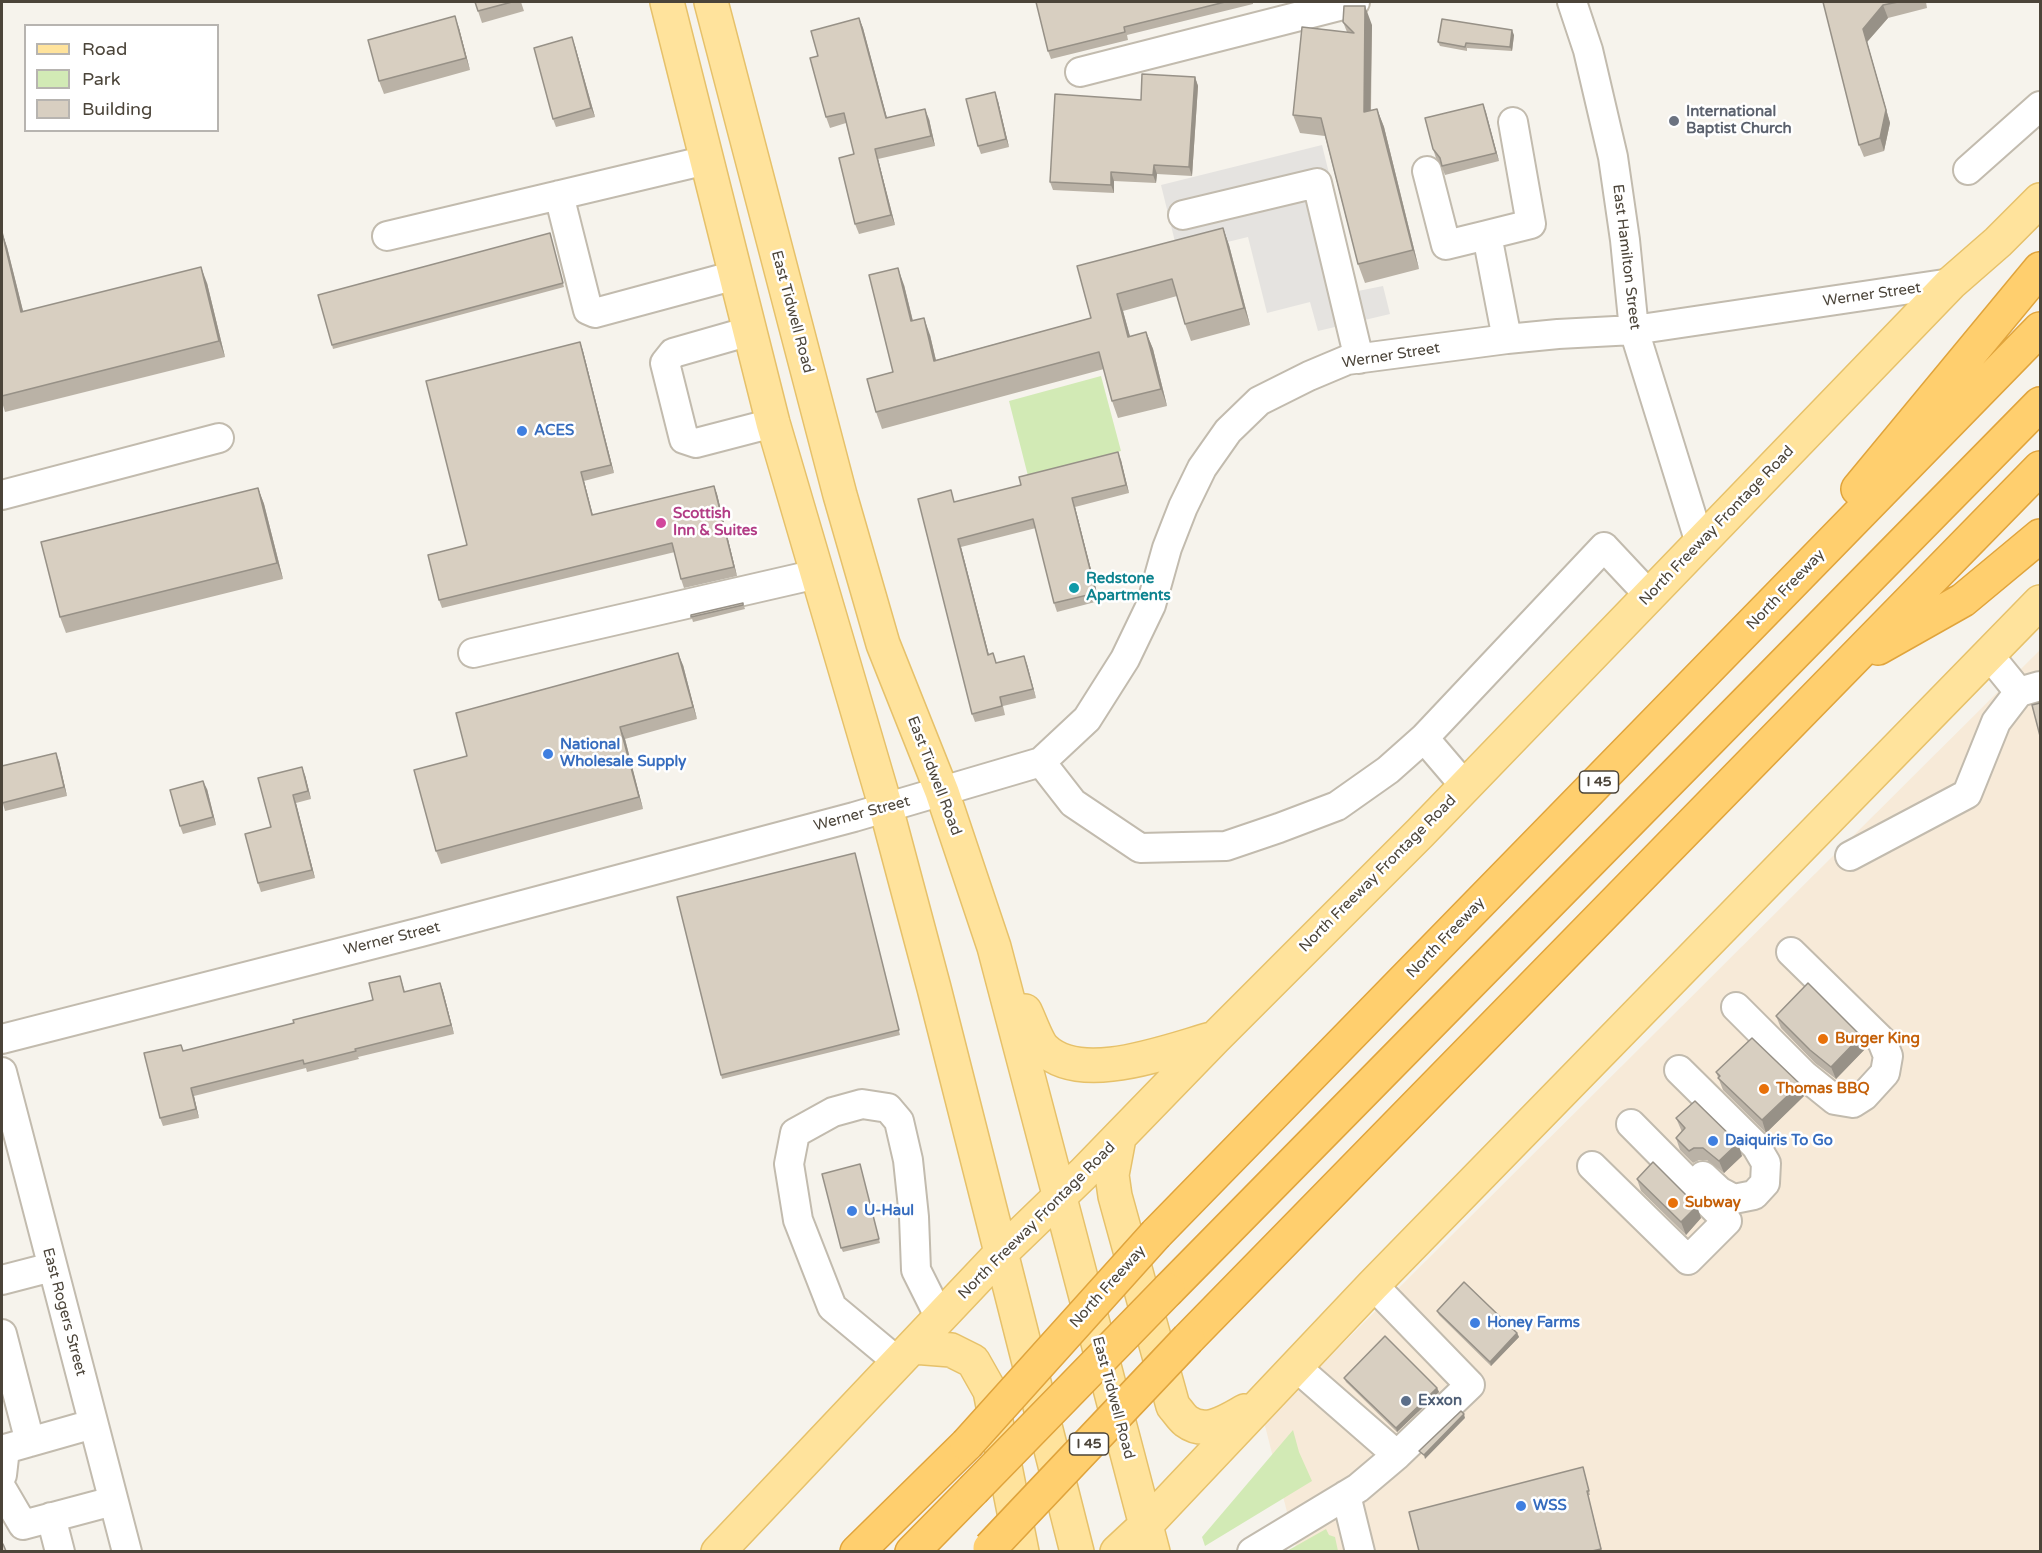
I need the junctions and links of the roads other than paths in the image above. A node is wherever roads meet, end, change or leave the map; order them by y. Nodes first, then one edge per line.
1 (671, 2) edge
2 (711, 2) edge
3 (1355, 2) edge
4 (1572, 2) edge
5 (1080, 72) dead end
6 (2040, 106) edge
7 (1513, 122) dead end
8 (707, 160) junction
9 (1968, 170) dead end
10 (1427, 171) dead end
11 (559, 195) junction
12 (2040, 200) edge
13 (1184, 215) dead end
14 (1487, 235) junction
15 (387, 236) dead end
16 (2040, 269) edge
17 (736, 275) junction
18 (1951, 283) junction
19 (2040, 329) edge
20 (1634, 330) junction
21 (750, 331) junction
22 (1507, 339) junction
23 (1359, 359) junction
24 (2040, 404) edge
25 (773, 423) junction
26 (219, 438) dead end
27 (2040, 468) edge
28 (2, 495) edge
29 (840, 495) junction
30 (797, 506) junction
31 (2040, 536) edge
32 (1700, 543) junction
33 (817, 574) junction
34 (1650, 596) junction
35 (2040, 602) edge
36 (473, 653) dead end
37 (1989, 655) junction
38 (1845, 666) junction
39 (1701, 677) junction
40 (2030, 689) edge
41 (1424, 738) junction
42 (1041, 762) junction
43 (1465, 786) junction
44 (942, 792) junction
45 (886, 808) junction
46 (1850, 856) dead end
47 (994, 947) junction
48 (1791, 952) dead end
49 (1736, 1007) dead end
50 (1215, 1038) junction
51 (2, 1039) edge
52 (1679, 1070) dead end
53 (2, 1072) edge
54 (1119, 1138) junction
55 (1592, 1166) dead end
56 (1061, 1196) junction
57 (1001, 1253) junction
58 (52, 1267) junction
59 (2, 1280) edge
60 (1373, 1285) junction
61 (940, 1318) junction
62 (2, 1334) edge
63 (905, 1354) junction
64 (1294, 1366) junction
65 (1261, 1402) junction
66 (93, 1424) junction
67 (30, 1442) junction
68 (1397, 1455) junction
69 (2, 1475) edge
70 (2, 1489) edge
71 (1346, 1495) junction
72 (113, 1501) junction
73 (56, 1536) edge
74 (1149, 1538) edge
75 (988, 1550) edge
76 (126, 1551) edge
77 (718, 1551) edge
78 (857, 1551) edge
79 (912, 1551) edge
80 (1022, 1551) edge
81 (1077, 1551) edge
82 (1117, 1551) edge
83 (1251, 1551) edge
84 (1360, 1551) edge

1 - 8 main road
2 - 29 main road, East Tidwell Road
3 - 5 street
4 - 20 street, East Hamilton Street
6 - 9 street
7 - 14 street
8 - 11 street
8 - 17 main road
10 - 14 street
11 - 15 street
11 - 17 street
12 - 18 main road, North Freeway Frontage Road
13 - 23 street
14 - 22 street
16 - 39 highway
17 - 21 main road
18 - 20 street, Werner Street
18 - 32 main road, North Freeway Frontage Road
19 - 39 highway, North Freeway / I 45
20 - 22 street, Werner Street
20 - 32 street, East Hamilton Street
21 - 25 main road
21 - 25 street
22 - 23 street, Werner Street
23 - 42 street, Werner Street
24 - 79 highway, bridge
25 - 30 main road
26 - 28 street
27 - 38 highway, I 45
29 - 30 main road
29 - 44 main road, East Tidwell Road
30 - 33 main road
31 - 38 highway
32 - 34 main road, North Freeway Frontage Road
33 - 36 street
33 - 45 main road
34 - 41 street
34 - 43 main road, North Freeway Frontage Road
35 - 37 main road
37 - 40 street
37 - 60 main road
38 - 75 highway, I 45, bridge
39 - 78 highway, North Freeway / I 45, bridge
40 - 46 street
41 - 42 street
41 - 43 street
42 - 44 street, Werner Street
43 - 50 main road, North Freeway Frontage Road
44 - 45 street, Werner Street
44 - 47 main road, East Tidwell Road
45 - 51 street, Werner Street
45 - 57 main road
47 - 50 main road
47 - 56 main road, East Tidwell Road
48 - 49 street
50 - 54 main road, North Freeway Frontage Road
52 - 55 street
53 - 58 street, East Rogers Street
54 - 56 main road, North Freeway Frontage Road
54 - 65 main road
56 - 57 main road, North Freeway Frontage Road
56 - 74 main road, East Tidwell Road
57 - 61 main road, North Freeway Frontage Road
57 - 81 main road
58 - 59 street
58 - 66 street, East Rogers Street
60 - 64 main road
60 - 68 street
61 - 63 main road, North Freeway Frontage Road
61 - 63 street
62 - 67 street
63 - 77 main road, North Freeway Frontage Road
63 - 80 main road
64 - 65 main road
64 - 68 street
65 - 74 main road
66 - 67 street
66 - 72 street, East Rogers Street
67 - 69 street
68 - 71 street
70 - 73 street
71 - 83 street
71 - 84 street
72 - 73 street
72 - 76 street, East Rogers Street
74 - 82 main road

